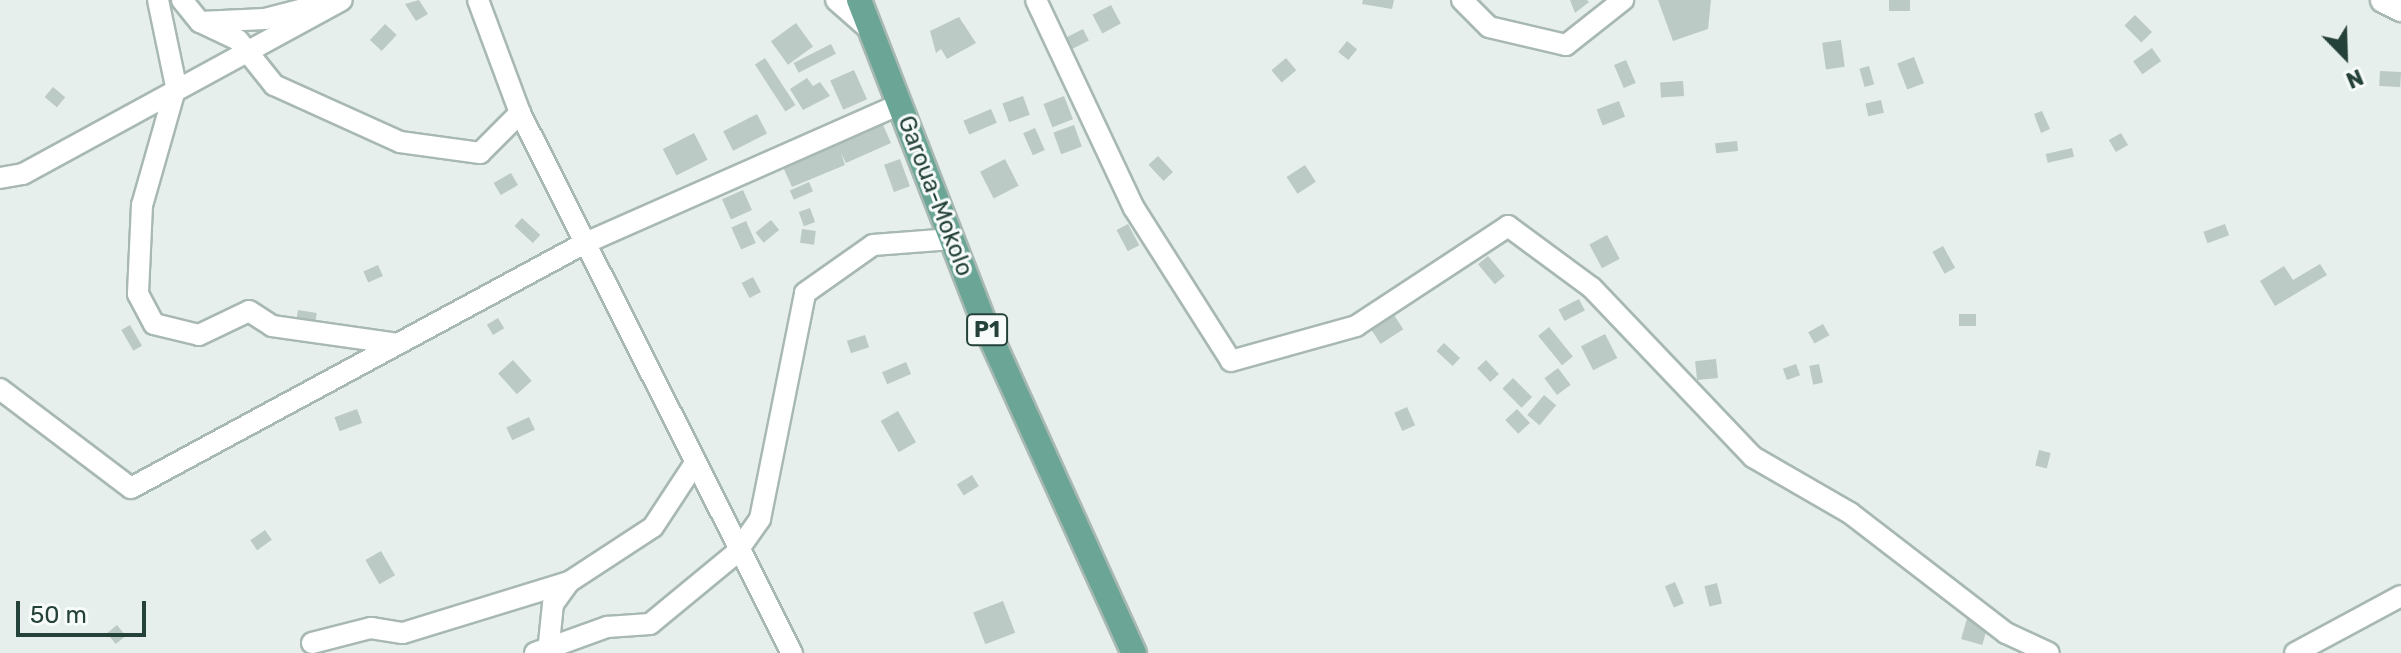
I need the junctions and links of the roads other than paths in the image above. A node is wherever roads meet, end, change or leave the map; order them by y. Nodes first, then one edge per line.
1 (158, 0) edge
2 (182, 0) edge
3 (340, 0) edge
4 (478, 0) edge
5 (836, 0) edge
6 (859, 0) edge
7 (1036, 0) edge
8 (1462, 0) edge
9 (1623, 0) edge
10 (2383, 0) edge
11 (2401, 9) edge
12 (200, 22) junction
13 (871, 30) junction
14 (249, 54) junction
15 (176, 86) junction
16 (900, 104) junction
17 (520, 113) junction
18 (0, 178) edge
19 (952, 239) junction
20 (583, 244) junction
21 (398, 344) junction
22 (0, 389) edge
23 (693, 466) junction
24 (736, 553) junction
25 (569, 582) junction
26 (2401, 596) edge
27 (312, 643) dead end
28 (544, 651) edge
29 (792, 653) edge
30 (1134, 653) edge
31 (2049, 653) edge
32 (2295, 653) edge

1 - 15 street
2 - 12 street
3 - 12 street
3 - 14 street
4 - 17 street
5 - 13 street
6 - 13 main road, Garoua-Mokolo / P1
7 - 31 street
8 - 9 street
10 - 11 main road
12 - 14 street
13 - 16 main road, Garoua-Mokolo / P1
14 - 15 street
14 - 17 street
15 - 18 street
15 - 21 street
16 - 19 main road, Garoua-Mokolo / P1
16 - 20 street
17 - 20 street
19 - 24 street
19 - 30 main road, Garoua-Mokolo / P1
20 - 21 street
20 - 23 street
21 - 22 street
23 - 24 street
23 - 25 street
24 - 28 street
24 - 29 street
25 - 27 street
25 - 28 street
26 - 32 street

